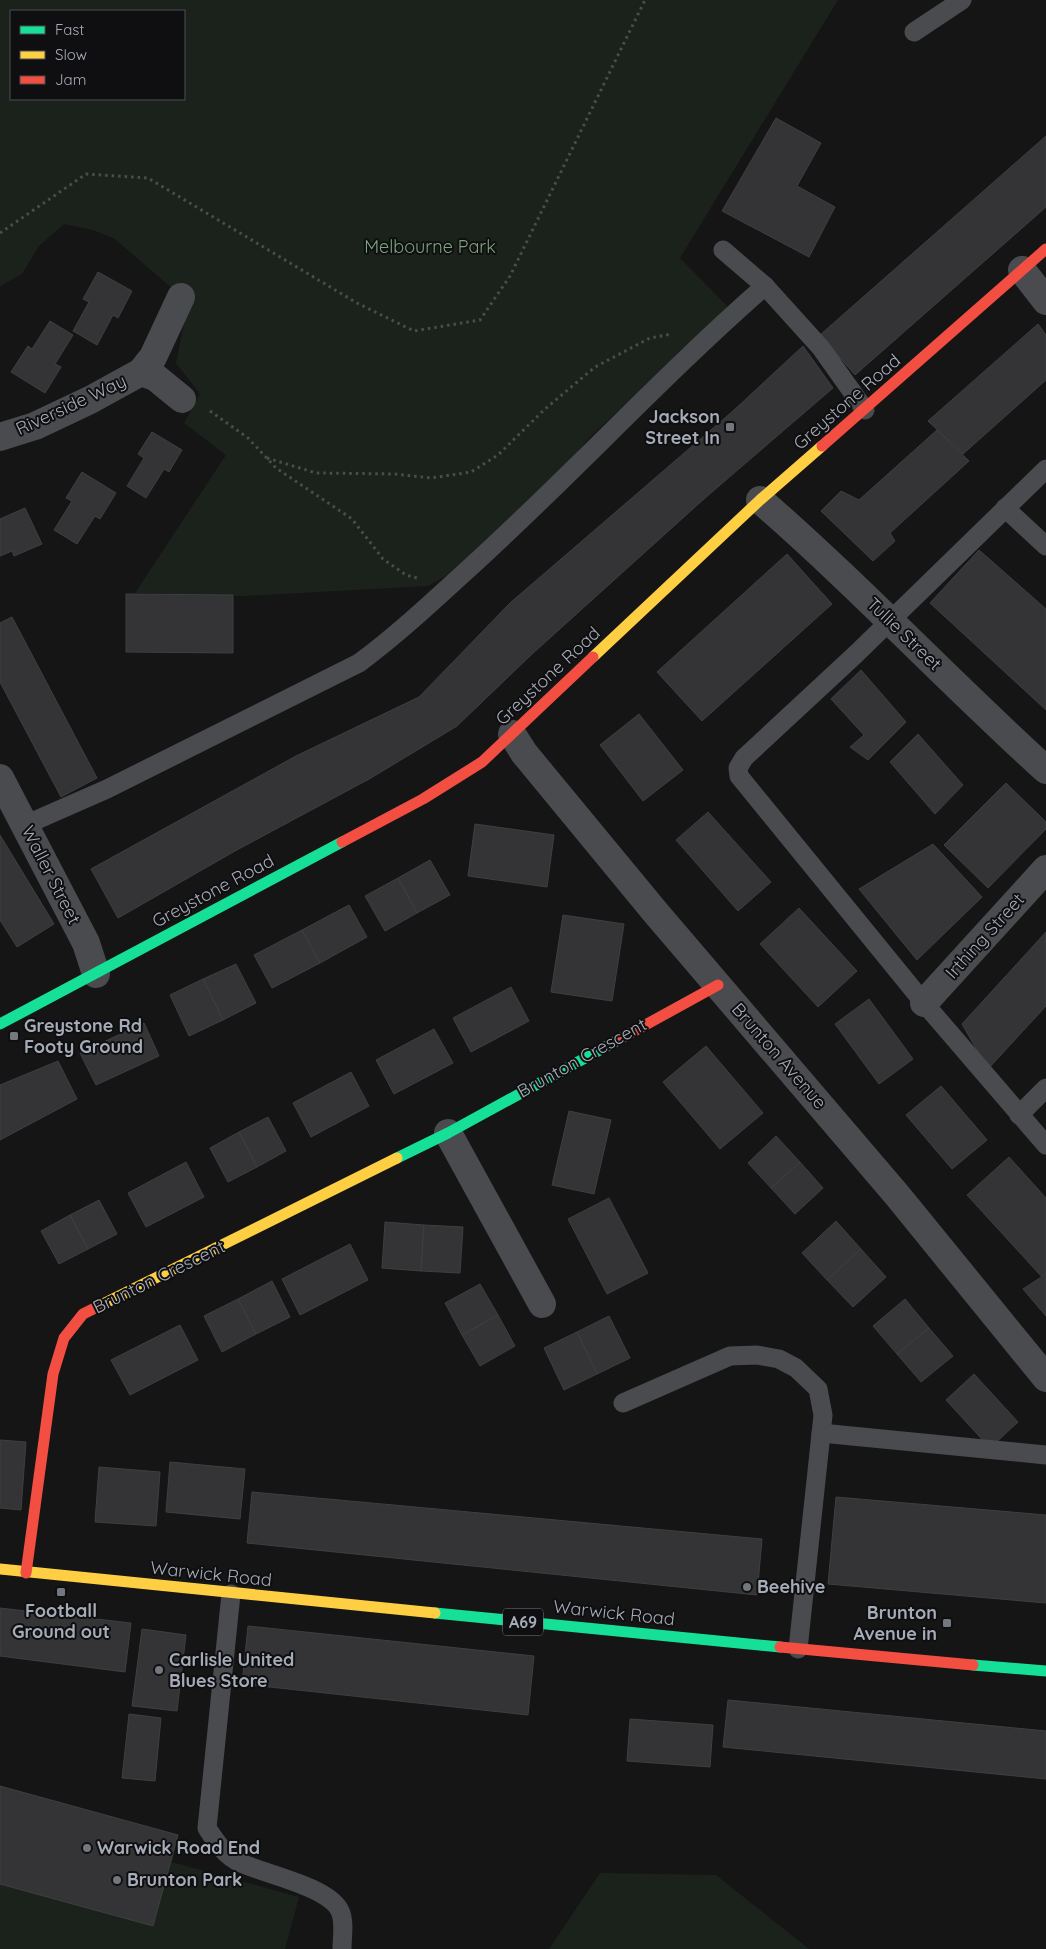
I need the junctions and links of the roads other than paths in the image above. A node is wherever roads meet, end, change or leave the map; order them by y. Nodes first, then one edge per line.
1 (962, 0) edge
2 (914, 32) dead end
3 (1046, 249) edge
4 (723, 250) dead end
5 (1022, 270) junction
6 (765, 286) junction
7 (181, 297) dead end
8 (1046, 302) edge
9 (141, 372) junction
10 (182, 399) road end
11 (864, 410) junction
12 (0, 437) edge
13 (1046, 469) edge
14 (760, 500) junction
15 (1005, 508) junction
16 (1046, 546) edge
17 (891, 620) junction
18 (512, 734) junction
19 (1046, 770) edge
20 (0, 778) edge
21 (25, 825) junction
22 (1046, 870) edge
23 (96, 974) junction
24 (718, 985) junction
25 (924, 1003) junction
26 (0, 1024) edge
27 (1046, 1088) edge
28 (1019, 1115) junction
29 (448, 1133) junction
30 (1046, 1145) edge
31 (542, 1304) dead end
32 (1046, 1378) edge
33 (623, 1404) dead end
34 (821, 1433) junction
35 (1046, 1455) edge
36 (0, 1569) edge
37 (26, 1573) junction
38 (231, 1594) junction
39 (798, 1649) junction
40 (1046, 1671) edge
41 (342, 1949) edge

1 - 2 lane
3 - 5 street, Greystone Road
4 - 6 lane
5 - 8 street
5 - 11 street, Greystone Road
6 - 11 lane
6 - 21 lane
7 - 9 street, Riverside Way
9 - 10 street, Riverside Way
9 - 12 street, Riverside Way
11 - 14 street, Greystone Road
13 - 15 lane
14 - 17 street, Tullie Street
14 - 18 street, Greystone Road
15 - 16 lane
15 - 17 lane
17 - 19 street, Tullie Street
17 - 25 lane
18 - 23 street, Greystone Road
18 - 24 street, Brunton Avenue
20 - 21 street, Waller Street
21 - 23 street, Waller Street
22 - 25 street, Irthing Street
23 - 26 street, Greystone Road
24 - 29 street, Brunton Crescent
24 - 32 street, Brunton Avenue
25 - 28 lane
27 - 28 lane
28 - 30 lane
29 - 31 street
29 - 37 street, Brunton Crescent
33 - 34 lane
34 - 35 lane
34 - 39 lane
36 - 37 street, Warwick Road / A69
37 - 38 street, Warwick Road / A69
38 - 39 street, Warwick Road / A69
38 - 41 lane
39 - 40 street, Warwick Road / A69

